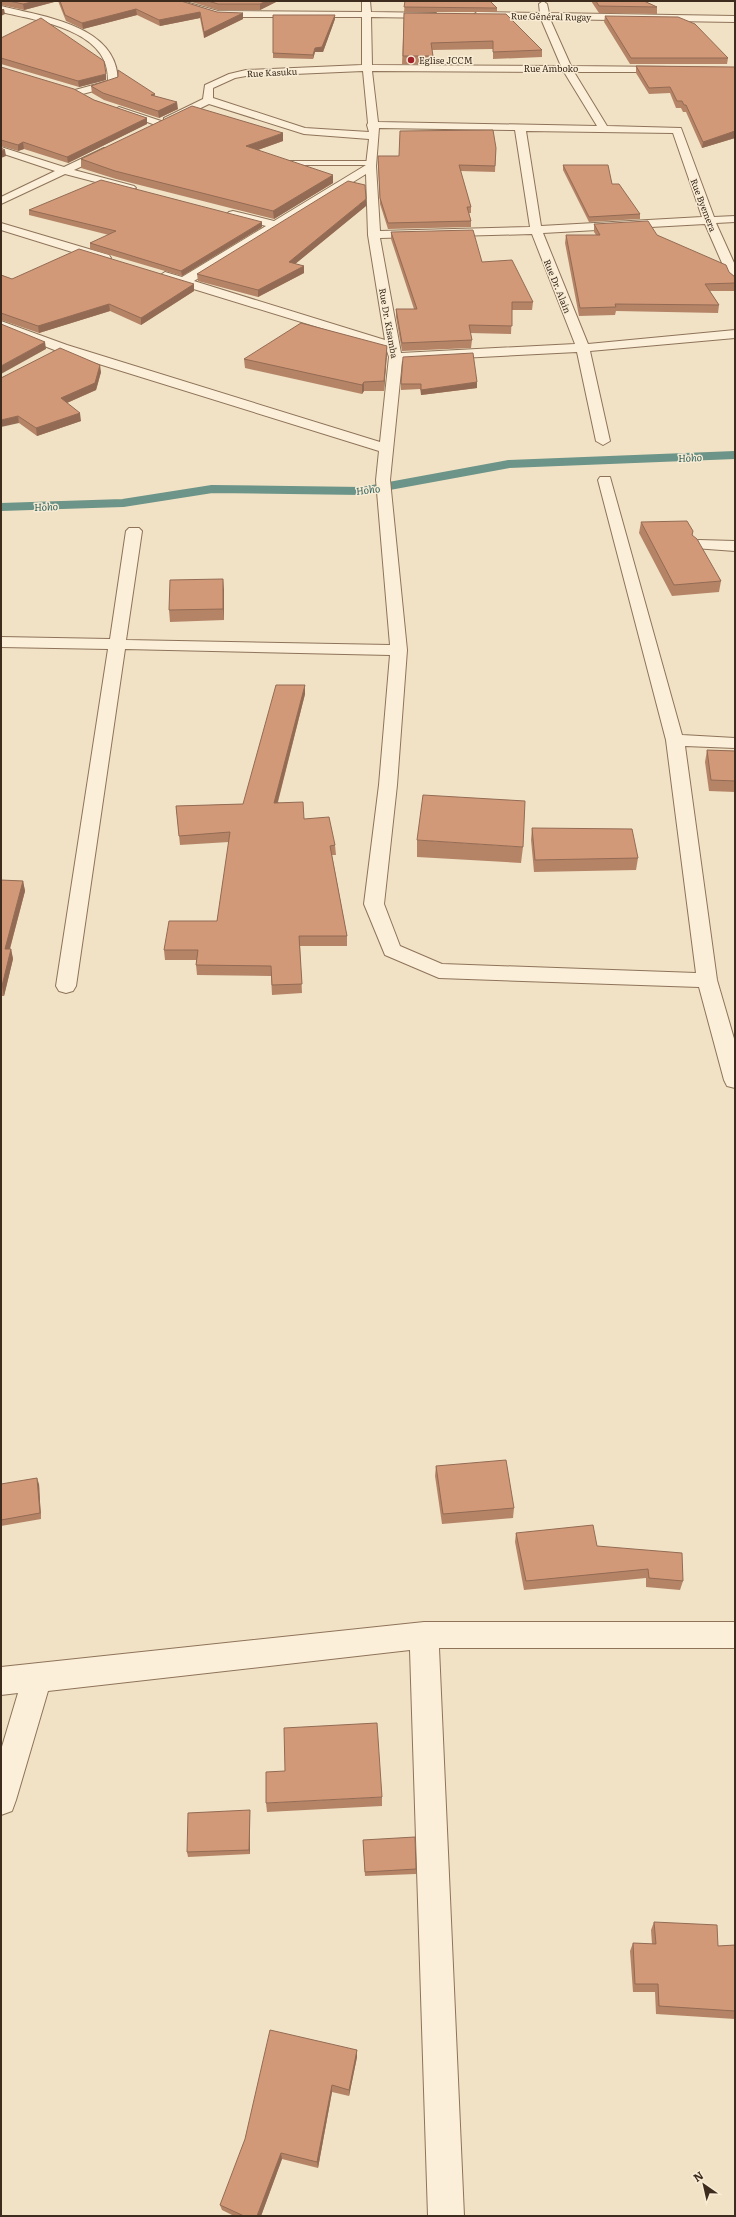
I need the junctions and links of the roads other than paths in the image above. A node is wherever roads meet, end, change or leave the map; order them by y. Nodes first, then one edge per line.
1 (172, 1) edge
2 (366, 1) edge
3 (543, 1) edge
4 (1, 9) edge
5 (367, 14) junction
6 (444, 15) edge
7 (467, 15) edge
8 (544, 16) junction
9 (735, 19) edge
10 (367, 68) junction
11 (567, 68) junction
12 (679, 69) edge
13 (92, 100) edge
14 (208, 100) junction
15 (106, 106) edge
16 (161, 124) junction
17 (520, 128) junction
18 (604, 129) junction
19 (147, 130) edge
20 (374, 131) junction
21 (120, 144) edge
22 (1, 150) edge
23 (285, 163) edge
24 (371, 165) junction
25 (65, 171) junction
26 (140, 190) edge
27 (1, 201) edge
28 (222, 212) edge
29 (735, 219) edge
30 (709, 220) junction
31 (275, 225) junction
32 (1, 226) edge
33 (536, 230) junction
34 (374, 235) junction
35 (116, 261) edge
36 (154, 273) edge
37 (735, 279) edge
38 (184, 282) junction
39 (1, 325) edge
40 (735, 334) edge
41 (62, 348) junction
42 (582, 348) junction
43 (394, 352) junction
44 (48, 355) edge
45 (603, 441) dead end
46 (387, 449) junction
47 (605, 480) dead end
48 (134, 531) dead end
49 (699, 545) edge
50 (735, 546) edge
51 (1, 642) edge
52 (118, 645) junction
53 (399, 650) junction
54 (674, 740) junction
55 (735, 743) edge
56 (707, 980) junction
57 (66, 986) dead end
58 (735, 1079) edge
59 (424, 1635) junction
60 (735, 1635) edge
61 (37, 1678) junction
62 (1, 1681) edge
63 (1, 1800) edge
64 (446, 2216) edge

1 - 5 street
2 - 5 street, Rue Dr. Kisamba
3 - 8 street
4 - 13 street
5 - 6 street
5 - 10 street, Rue Dr. Kisamba
7 - 8 street, Rue Général Rugay
8 - 9 street, Rue Général Rugay
8 - 11 street
10 - 11 street, Rue Amboko
10 - 14 street, Rue Kasuku
10 - 20 street, Rue Dr. Kisamba
11 - 12 street, Rue Amboko
11 - 18 street
14 - 16 street
14 - 20 street
15 - 16 street
16 - 19 street
17 - 18 street
17 - 20 street
17 - 33 street, Rue Dr. Alain
18 - 30 street, Rue Byemera
20 - 24 street, Rue Dr. Kisamba
21 - 25 street
22 - 25 street
23 - 24 lane
24 - 31 street
24 - 34 street, Rue Dr. Kisamba
25 - 26 street
25 - 27 street
28 - 31 street
29 - 30 street
30 - 33 street
30 - 37 street, Rue Byemera
31 - 38 street
32 - 35 street
33 - 34 street
33 - 42 street, Rue Dr. Alain
34 - 43 street, Rue Dr. Kisamba
36 - 38 street
38 - 43 street
39 - 41 street
40 - 42 street
41 - 44 street
41 - 46 street
42 - 43 street
42 - 45 street, Rue Dr. Alain
43 - 46 street, Rue Dr. Kisamba
46 - 53 street, Rue Dr. Kisamba
47 - 54 street
48 - 52 street
49 - 50 street
51 - 52 street
52 - 53 street
52 - 57 street
53 - 56 street, Rue Dr. Kisamba
54 - 55 street
54 - 56 street
56 - 58 street
59 - 60 street
59 - 61 street
59 - 64 street
61 - 62 street
61 - 63 street

